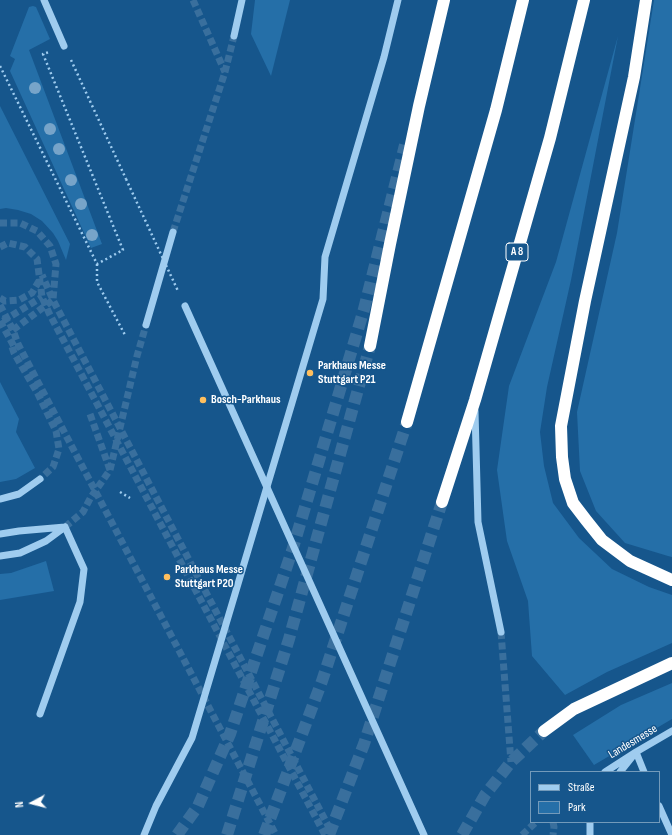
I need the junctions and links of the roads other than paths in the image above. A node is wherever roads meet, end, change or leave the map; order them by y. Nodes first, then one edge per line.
1 (44, 0) edge
2 (242, 0) edge
3 (398, 0) edge
4 (444, 0) edge
5 (523, 0) edge
6 (584, 0) edge
7 (646, 0) edge
8 (234, 36) tunnel mouth
9 (64, 46) road end
10 (173, 232) tunnel mouth
11 (185, 306) road end
12 (146, 325) tunnel mouth
13 (370, 346) tunnel mouth
14 (475, 400) junction
15 (407, 422) tunnel mouth
16 (40, 479) tunnel mouth
17 (0, 499) edge
18 (442, 502) tunnel mouth
19 (65, 527) junction
20 (0, 534) edge
21 (0, 556) edge
22 (672, 572) edge
23 (656, 574) junction
24 (672, 580) edge
25 (501, 632) tunnel mouth
26 (672, 663) edge
27 (40, 714) dead end
28 (544, 731) tunnel mouth
29 (672, 731) edge
30 (636, 752) junction
31 (607, 771) edge
32 (621, 771) edge
33 (644, 771) edge
34 (660, 808) edge
35 (590, 823) edge
36 (144, 835) edge
37 (424, 835) edge
38 (590, 835) edge
39 (672, 835) edge

1 - 9 street
2 - 8 street
3 - 36 street
4 - 13 highway
5 - 15 highway
6 - 14 highway, A 8
7 - 23 highway
10 - 12 street
11 - 37 street, bridge
14 - 18 highway, A 8
14 - 25 street
16 - 17 street
19 - 20 street
19 - 21 street
19 - 27 street
22 - 23 highway
23 - 24 highway
26 - 28 highway
29 - 30 street, Landesmesse
30 - 31 street, Landesmesse
30 - 32 street
30 - 33 street
34 - 39 street
35 - 38 street

